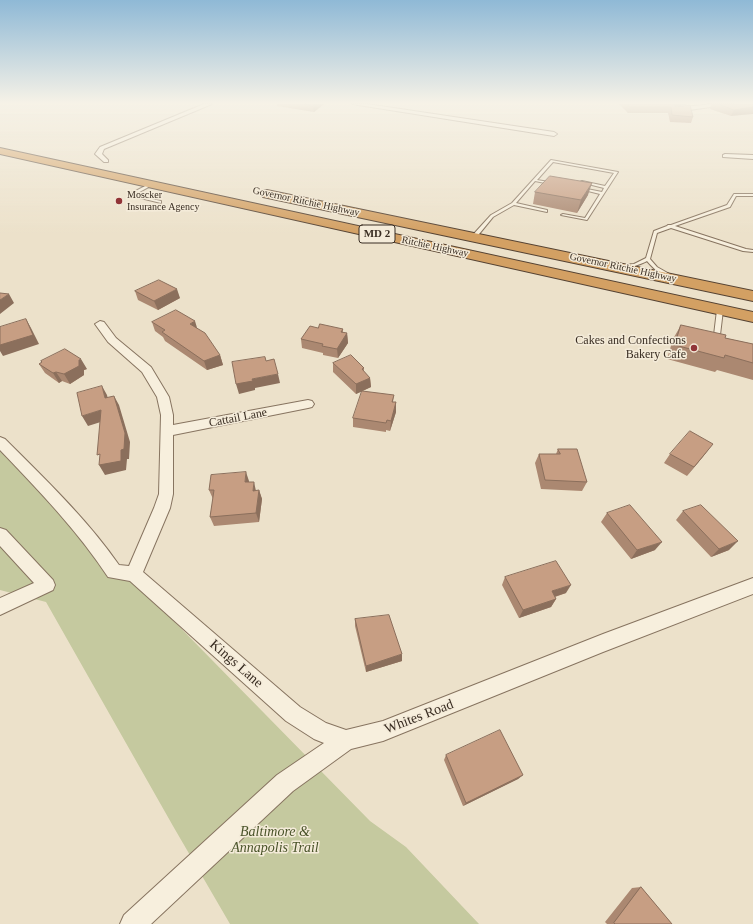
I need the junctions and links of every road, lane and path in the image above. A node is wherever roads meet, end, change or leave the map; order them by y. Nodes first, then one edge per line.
1 (104, 147) edge
2 (0, 151) edge
3 (84, 156) dead end
4 (725, 156) dead end
5 (753, 157) edge
6 (106, 161) junction
7 (120, 164) dead end
8 (540, 174) junction
9 (547, 176) dead end
10 (167, 178) dead end
11 (534, 180) junction
12 (576, 181) edge
13 (152, 184) junction
14 (557, 184) edge
15 (606, 186) junction
16 (579, 189) edge
17 (257, 192) dead end
18 (602, 193) junction
19 (753, 196) edge
20 (160, 202) dead end
21 (513, 204) junction
22 (546, 211) dead end
23 (563, 215) dead end
24 (669, 226) junction
25 (473, 238) junction
26 (753, 251) edge
27 (648, 259) junction
28 (619, 267) junction
29 (674, 279) junction
30 (753, 296) edge
31 (720, 310) junction
32 (753, 317) edge
33 (100, 324) dead end
34 (717, 335) edge
35 (308, 404) dead end
36 (168, 431) junction
37 (0, 442) edge
38 (0, 535) edge
39 (134, 574) junction
40 (753, 586) edge
41 (0, 607) edge
42 (346, 740) junction
43 (133, 924) edge

1 - 6 street
2 - 13 highway, Ritchie Highway / MD 2
3 - 6 highway
4 - 5 street
6 - 7 highway
8 - 9 lane
8 - 11 lane
8 - 15 lane
10 - 13 highway
11 - 14 lane
11 - 21 lane
12 - 15 lane
13 - 20 lane
13 - 31 highway, Ritchie Highway / MD 2
15 - 18 lane
16 - 18 lane
17 - 25 highway, Governor Ritchie Highway / MD 2
18 - 23 lane
19 - 24 lane
21 - 22 lane
21 - 25 lane
24 - 26 lane
24 - 27 lane
25 - 28 highway, Governor Ritchie Highway / MD 2
27 - 28 lane
27 - 29 lane
28 - 29 highway, Governor Ritchie Highway / MD 2
29 - 30 highway, Governor Ritchie Highway / MD 2
31 - 32 highway, Ritchie Highway / MD 2
31 - 34 lane
33 - 36 street
35 - 36 street, Cattail Lane
36 - 39 street
37 - 39 street
38 - 41 street
39 - 42 street, Kings Lane
40 - 42 street, Whites Road
42 - 43 street, Whites Road

